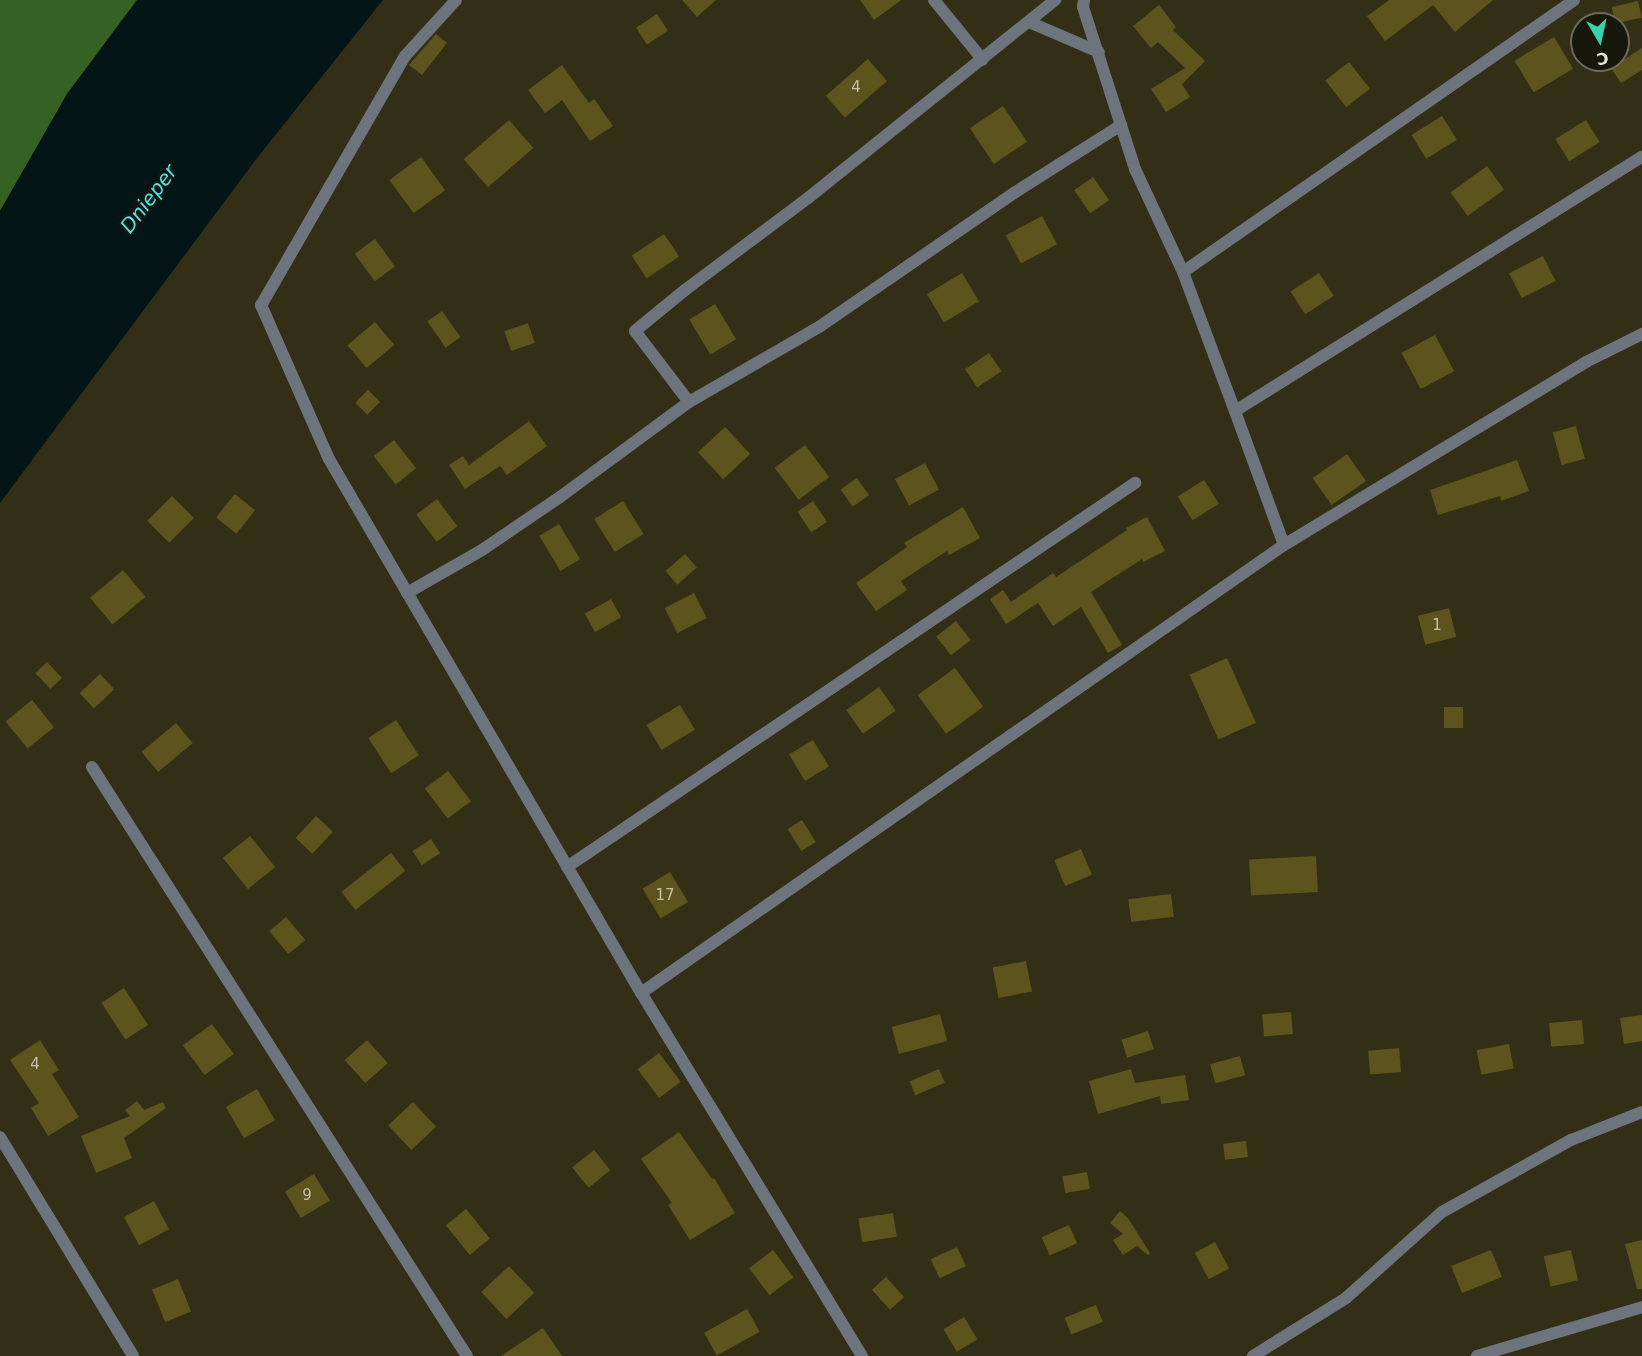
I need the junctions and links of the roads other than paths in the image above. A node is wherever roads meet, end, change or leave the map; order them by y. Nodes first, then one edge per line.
1 (456, 0) edge
2 (934, 0) edge
3 (1055, 0) edge
4 (1084, 0) edge
5 (1574, 0) edge
6 (1029, 22) junction
7 (1099, 52) junction
8 (983, 60) junction
9 (1121, 126) junction
10 (1642, 157) edge
11 (1183, 272) junction
12 (1642, 334) edge
13 (689, 402) junction
14 (1235, 411) junction
15 (1135, 483) dead end
16 (1284, 545) junction
17 (407, 593) junction
18 (92, 767) dead end
19 (567, 867) junction
20 (641, 993) junction
21 (1642, 1112) edge
22 (0, 1137) edge
23 (1642, 1307) edge
24 (133, 1356) edge
25 (467, 1356) edge
26 (862, 1356) edge
27 (1253, 1356) edge
28 (1477, 1356) edge

1 - 17 street
2 - 8 street
3 - 6 street
4 - 7 street
5 - 11 street
6 - 7 street
6 - 8 street
7 - 9 street
8 - 13 street
9 - 11 street
9 - 13 street
10 - 14 street
11 - 14 street
12 - 16 street
13 - 17 street
14 - 16 street
15 - 19 street
16 - 20 street
17 - 19 street
18 - 25 street
19 - 20 street
20 - 26 street
21 - 27 street
22 - 24 street
23 - 28 street

